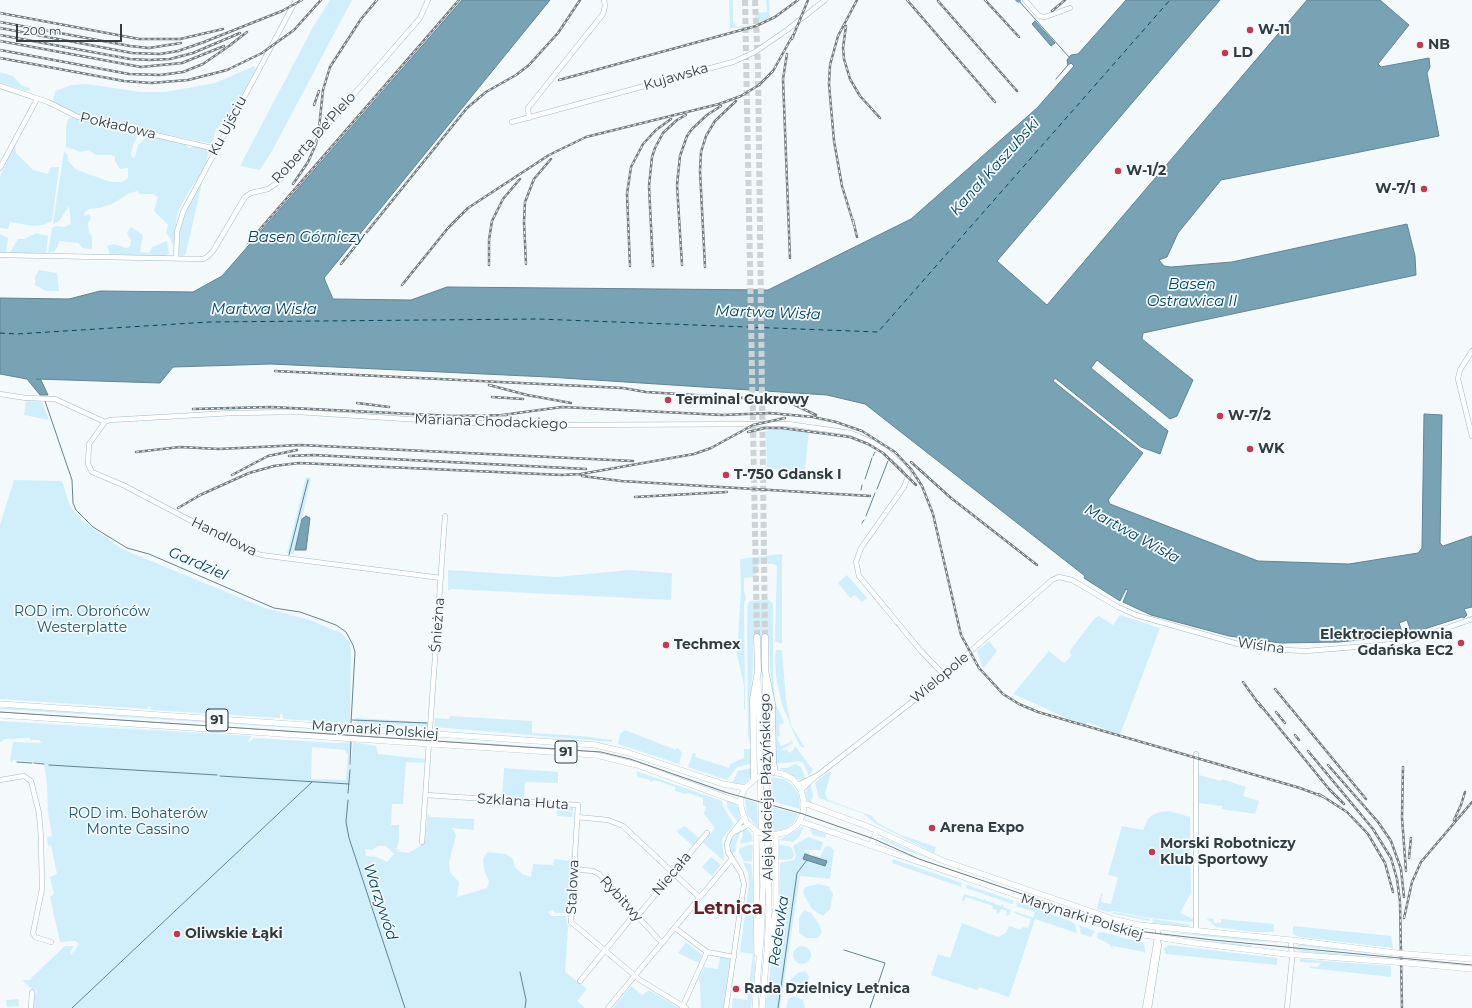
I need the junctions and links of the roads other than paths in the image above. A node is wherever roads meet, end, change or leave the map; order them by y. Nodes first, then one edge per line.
1 (296, 0) edge
2 (428, 0) edge
3 (604, 0) edge
4 (825, 0) edge
5 (1025, 0) edge
6 (1070, 8) dead end
7 (0, 86) edge
8 (37, 99) junction
9 (529, 118) junction
10 (512, 122) dead end
11 (216, 149) junction
12 (0, 168) edge
13 (0, 255) edge
14 (176, 258) junction
15 (1472, 351) edge
16 (0, 394) edge
17 (105, 422) junction
18 (1472, 436) edge
19 (446, 516) dead end
20 (1059, 577) joint
21 (441, 578) junction
22 (1472, 619) edge
23 (757, 637) tunnel mouth
24 (765, 637) tunnel mouth
25 (765, 670) junction
26 (758, 671) junction
27 (944, 675) junction
28 (0, 704) edge
29 (0, 715) edge
30 (431, 734) junction
31 (430, 743) junction
32 (1196, 754) dead end
33 (773, 772) junction
34 (756, 778) junction
35 (0, 780) edge
36 (745, 788) junction
37 (800, 788) junction
38 (426, 795) junction
39 (741, 803) junction
40 (804, 803) junction
41 (578, 817) junction
42 (744, 818) junction
43 (799, 822) junction
44 (748, 825) junction
45 (877, 831) junction
46 (707, 832) dead end
47 (757, 832) junction
48 (731, 834) junction
49 (774, 835) junction
50 (422, 842) dead end
51 (871, 846) junction
52 (732, 860) junction
53 (941, 860) junction
54 (574, 869) junction
55 (938, 869) junction
56 (968, 870) junction
57 (674, 873) junction
58 (965, 879) junction
59 (1034, 893) junction
60 (699, 897) junction
61 (1032, 902) junction
62 (1093, 913) junction
63 (636, 915) junction
64 (1091, 922) junction
65 (1159, 927) junction
66 (675, 928) junction
67 (1196, 929) junction
68 (1158, 938) junction
69 (1291, 940) junction
70 (51, 942) dead end
71 (662, 943) junction
72 (605, 950) junction
73 (707, 952) junction
74 (768, 952) junction
75 (1292, 954) junction
76 (734, 957) junction
77 (1472, 959) edge
78 (1472, 969) edge
79 (1154, 974) junction
80 (634, 976) junction
81 (758, 979) junction
82 (580, 981) dead end
83 (32, 992) dead end
84 (31, 1008) edge
85 (608, 1008) edge
86 (683, 1008) edge
87 (726, 1008) edge
88 (755, 1008) edge
89 (762, 1008) edge
90 (1145, 1008) edge
91 (1149, 1008) edge
92 (1287, 1008) edge

1 - 11 street, Ku Ujściu
2 - 14 street, Roberta De'Plelo
3 - 9 street
4 - 9 street, Kujawska
5 - 6 street
7 - 8 street, Pokładowa
8 - 11 street, Pokładowa
8 - 12 street
9 - 10 street, Kujawska
11 - 14 street, Ku Ujściu
13 - 14 street, Roberta De'Plelo
15 - 18 street
16 - 17 street
17 - 21 street, Handlowa
17 - 27 street, Mariana Chodackiego
19 - 21 street, Śnieżna
20 - 22 street, Wiślna
20 - 27 street, Wielopole
21 - 30 street, Śnieżna
23 - 26 highway, Aleja Macieja Płażyńskiego
24 - 25 highway, Aleja Macieja Płażyńskiego
25 - 33 highway
25 - 74 main road, Aleja Macieja Płażyńskiego
26 - 34 highway
26 - 81 main road, Aleja Macieja Płażyńskiego
27 - 37 street, Wielopole
28 - 30 main road, Marynarki Polskiej / 91
29 - 31 main road, Marynarki Polskiej / 91
30 - 31 street
30 - 36 main road, Marynarki Polskiej / 91
31 - 38 street
31 - 39 main road, Marynarki Polskiej / 91
32 - 67 street
33 - 34 main road, bridge
33 - 37 main road
34 - 36 main road
35 - 70 street
36 - 39 main road
37 - 40 main road
38 - 41 street, Szklana Huta
38 - 50 street
39 - 42 main road
40 - 43 main road
40 - 45 main road, Marynarki Polskiej
41 - 54 street, Stalowa
41 - 57 street, Szklana Huta
42 - 44 main road
42 - 48 street
43 - 49 main road
43 - 51 main road, Marynarki Polskiej
44 - 47 main road
44 - 48 street
45 - 51 main road
45 - 53 main road, Marynarki Polskiej
46 - 57 street, Niecała
47 - 49 main road, bridge
47 - 81 main road
48 - 52 street
49 - 74 main road
51 - 55 main road, Marynarki Polskiej
52 - 60 street
52 - 76 street
53 - 55 main road
53 - 56 main road, Marynarki Polskiej
54 - 63 street, Rybitwy
54 - 72 street, Stalowa
55 - 58 main road, Marynarki Polskiej
56 - 58 main road
56 - 59 main road, Marynarki Polskiej
57 - 60 street, Szklana Huta
57 - 63 street, Niecała
58 - 61 main road, Marynarki Polskiej
59 - 61 main road
59 - 62 main road, Marynarki Polskiej
60 - 66 street
61 - 64 main road, Marynarki Polskiej
62 - 64 main road
62 - 65 main road, Marynarki Polskiej
63 - 71 street, Rybitwy
63 - 72 street, Niecała
64 - 68 main road, Marynarki Polskiej
65 - 67 main road, Marynarki Polskiej
65 - 68 street
66 - 71 street
66 - 73 street
67 - 69 main road, Marynarki Polskiej
68 - 75 main road, Marynarki Polskiej
68 - 79 street
69 - 75 street
69 - 77 main road, Marynarki Polskiej, bridge
71 - 80 street
72 - 80 street, Stalowa
72 - 82 street, Niecała
73 - 76 street
73 - 86 street
74 - 89 main road, Aleja Macieja Płażyńskiego
75 - 78 main road, Marynarki Polskiej, bridge
75 - 92 street
76 - 87 street
79 - 90 street
79 - 91 street
80 - 85 street
80 - 86 street, Stalowa
81 - 88 main road, Aleja Macieja Płażyńskiego
83 - 84 street

